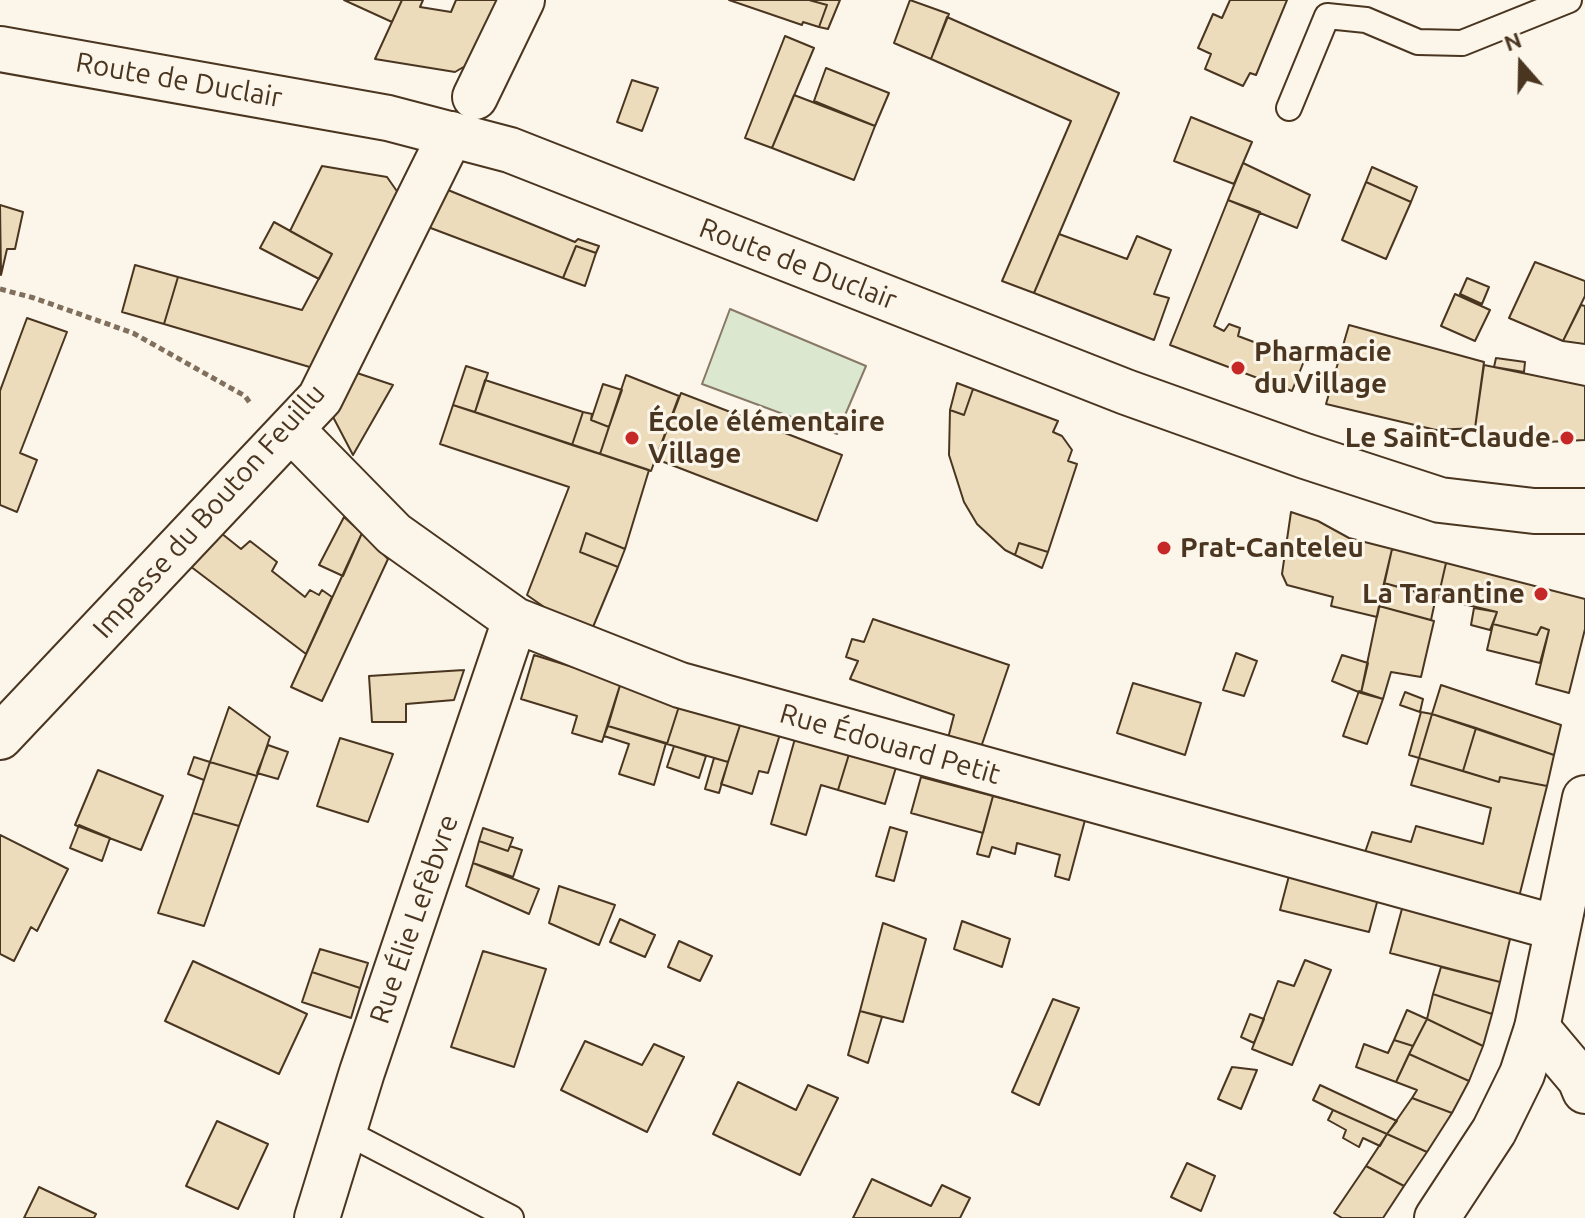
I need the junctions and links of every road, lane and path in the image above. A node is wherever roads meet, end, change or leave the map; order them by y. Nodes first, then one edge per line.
1 (522, 0) edge
2 (1569, 0) edge
3 (0, 49) edge
4 (475, 97) dead end
5 (1289, 108) dead end
6 (451, 134) junction
7 (0, 289) edge
8 (284, 436) junction
9 (1585, 511) edge
10 (515, 620) junction
11 (0, 737) edge
12 (1582, 823) edge
13 (1557, 928) junction
14 (1537, 1028) junction
15 (1585, 1091) edge
16 (344, 1131) junction
17 (317, 1218) edge
18 (511, 1218) edge
19 (1437, 1218) edge

1 - 4 street
2 - 5 lane
3 - 6 street, Route de Duclair
6 - 8 street, Impasse du Bouton Feuillu
6 - 9 street, Route de Duclair
7 - 8 path
8 - 10 street, Rue Édouard Petit
8 - 11 street, Impasse du Bouton Feuillu
10 - 13 street, Rue Édouard Petit
10 - 16 street, Rue Élie Lefèbvre
12 - 13 street
13 - 14 street
14 - 15 street
14 - 19 street
16 - 17 street, Rue Élie Lefèbvre
16 - 18 lane

